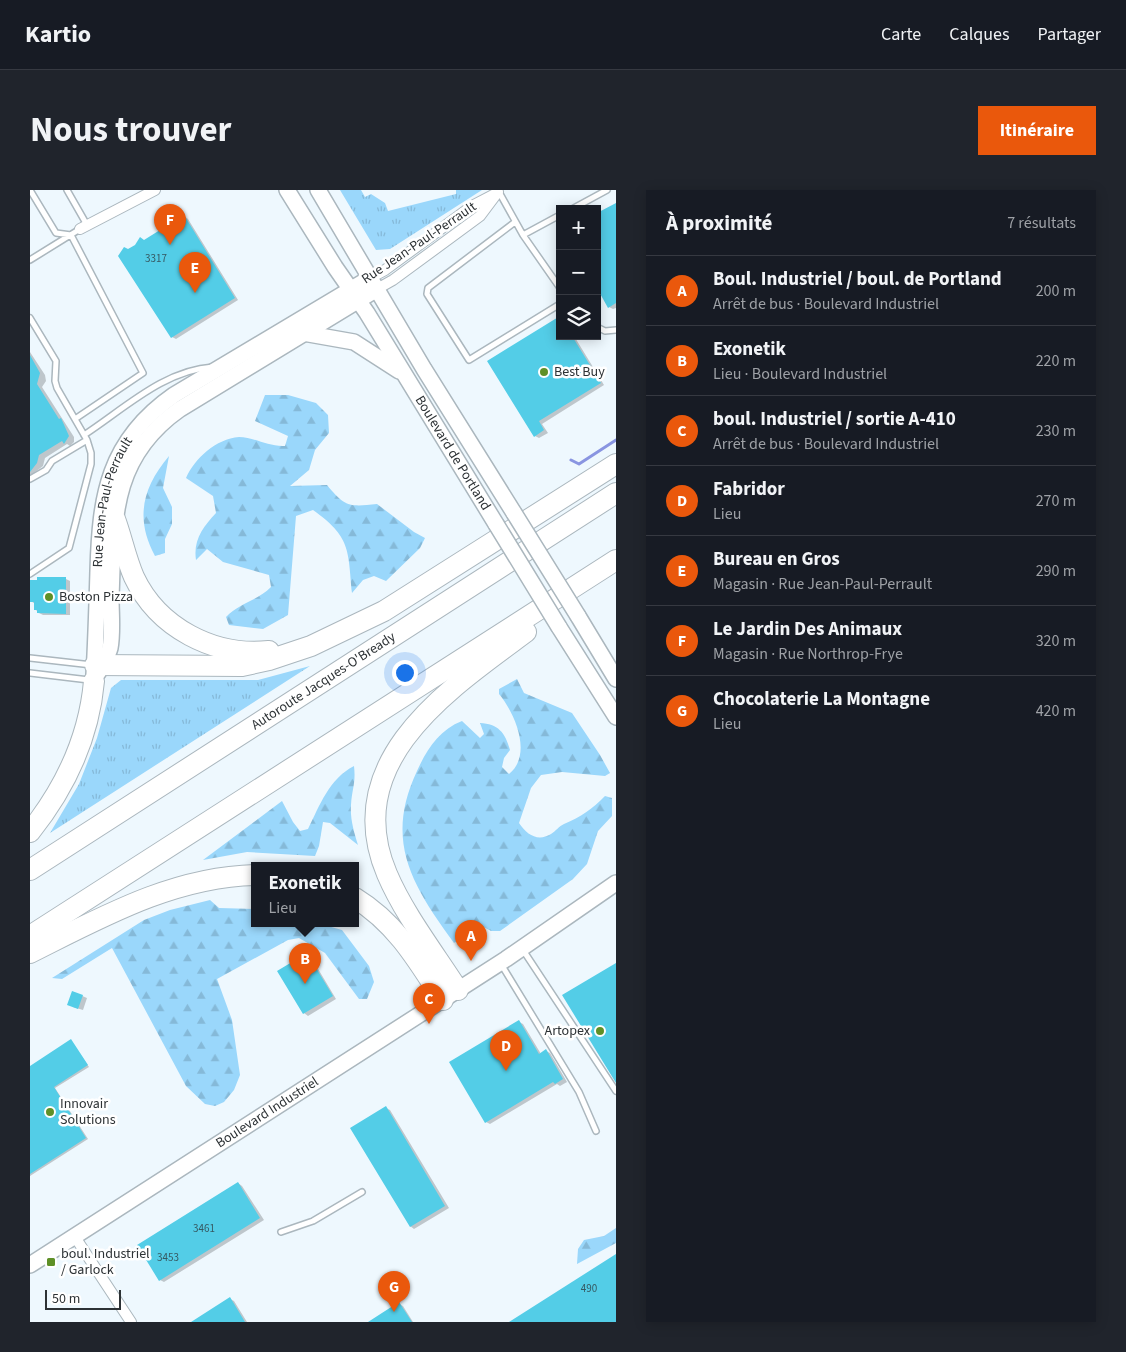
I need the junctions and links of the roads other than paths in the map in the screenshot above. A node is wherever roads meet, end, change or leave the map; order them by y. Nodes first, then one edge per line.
1 (30, 190) edge
2 (67, 190) edge
3 (155, 190) edge
4 (287, 190) edge
5 (318, 190) edge
6 (607, 190) edge
7 (500, 191) edge
8 (579, 205) edge
9 (556, 217) edge
10 (516, 222) junction
11 (83, 227) junction
12 (71, 235) junction
13 (523, 236) junction
14 (30, 260) edge
15 (556, 282) edge
16 (374, 283) junction
17 (354, 294) junction
18 (556, 306) edge
19 (30, 318) edge
20 (601, 329) edge
21 (616, 330) edge
22 (303, 333) junction
23 (221, 366) junction
24 (403, 373) junction
25 (75, 419) junction
26 (86, 438) junction
27 (616, 464) edge
28 (30, 478) edge
29 (616, 493) edge
30 (115, 519) junction
31 (616, 560) edge
32 (616, 565) edge
33 (30, 574) edge
34 (330, 638) junction
35 (30, 658) edge
36 (97, 670) junction
37 (30, 673) edge
38 (616, 678) edge
39 (616, 717) edge
40 (30, 832) edge
41 (30, 870) edge
42 (251, 875) edge
43 (616, 883) edge
44 (616, 896) edge
45 (359, 901) edge
46 (30, 936) edge
47 (523, 949) junction
48 (30, 953) edge
49 (504, 961) junction
50 (451, 995) junction
51 (616, 1091) edge
52 (596, 1131) dead end
53 (362, 1192) dead end
54 (281, 1232) dead end
55 (75, 1237) junction
56 (30, 1266) edge
57 (131, 1322) edge

1 - 12 lane
2 - 11 lane
3 - 11 street
4 - 17 main road, Boulevard de Portland
5 - 16 main road, Boulevard de Portland
6 - 8 lane
7 - 10 lane
7 - 16 street, Rue Jean-Paul-Perrault
9 - 13 lane
10 - 13 lane
10 - 18 lane
11 - 12 lane
12 - 14 lane
12 - 25 lane
13 - 15 lane
16 - 17 main road, Rue Jean-Paul-Perrault
16 - 38 main road, Boulevard de Portland, bridge
17 - 22 main road, Rue Jean-Paul-Perrault
17 - 23 main road, Rue Jean-Paul-Perrault
17 - 24 main road, Boulevard de Portland
19 - 25 lane
20 - 21 lane
22 - 24 main road
22 - 30 main road, Rue Jean-Paul-Perrault
23 - 26 lane
23 - 36 main road, Rue Jean-Paul-Perrault
24 - 39 main road, Boulevard de Portland, bridge
25 - 26 lane
26 - 28 lane
26 - 33 lane
27 - 34 highway
29 - 41 highway, Autoroute Jacques-O'Bready
30 - 34 highway
30 - 36 main road, Rue Jean-Paul-Perrault
31 - 46 highway
32 - 50 highway
34 - 36 highway
35 - 36 lane
36 - 37 lane
36 - 40 highway
42 - 48 highway
43 - 47 main road, Boulevard Industriel
44 - 47 main road, Boulevard Industriel
45 - 50 highway
47 - 49 main road, Boulevard Industriel
47 - 51 lane
49 - 50 main road, Boulevard Industriel
49 - 52 lane
50 - 55 main road, Boulevard Industriel
53 - 54 lane
55 - 56 main road, Boulevard Industriel
55 - 57 street

